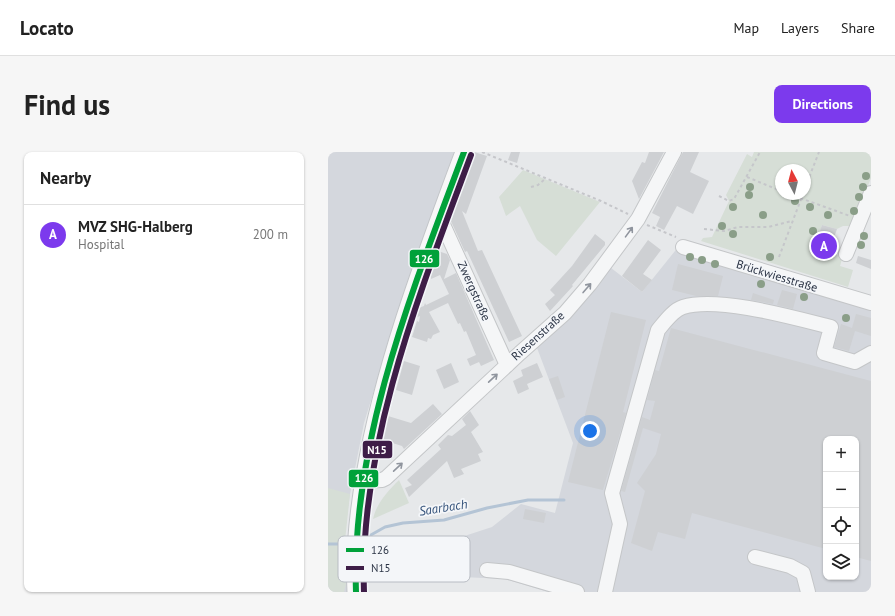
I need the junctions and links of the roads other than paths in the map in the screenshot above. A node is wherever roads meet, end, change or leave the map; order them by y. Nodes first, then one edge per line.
1 (464, 152) edge
2 (674, 152) edge
3 (871, 193) edge
4 (440, 218) junction
5 (688, 249) road end
6 (846, 254) dead end
7 (871, 303) edge
8 (871, 353) edge
9 (507, 365) junction
10 (364, 481) junction
11 (357, 536) edge
12 (756, 557) dead end
13 (487, 570) dead end
14 (354, 582) edge
15 (355, 582) edge
16 (352, 592) edge
17 (356, 592) edge
18 (577, 592) edge
19 (605, 592) edge
20 (808, 592) edge

1 - 4 main road
9 -> 2 street, Riesenstraße
3 - 6 street
4 - 9 street, Zwergstraße
4 - 10 main road
5 - 7 street, Brückwiesstraße
8 - 19 street
10 -> 9 street, Riesenstraße
10 - 11 main road
12 - 20 street
13 - 18 street
14 - 16 street
15 - 17 main road

